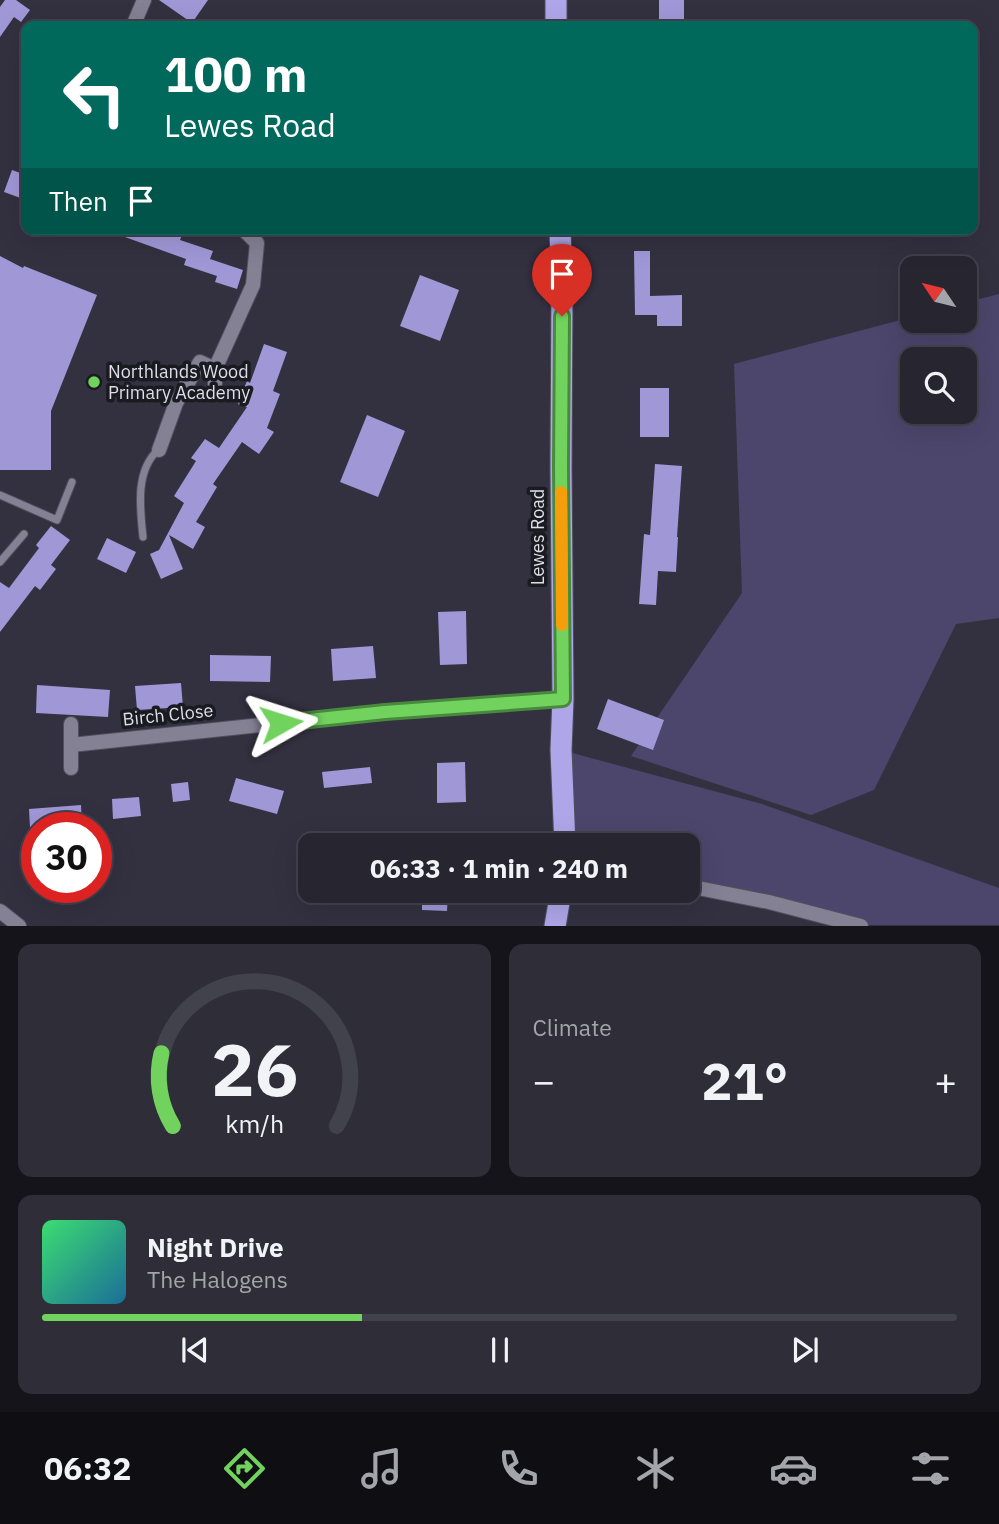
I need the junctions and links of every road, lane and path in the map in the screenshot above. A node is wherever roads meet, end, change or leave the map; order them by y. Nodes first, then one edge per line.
1 (556, 0) edge
2 (143, 2) edge
3 (135, 21) edge
4 (556, 21) edge
5 (249, 235) edge
6 (561, 235) edge
7 (215, 369) junction
8 (215, 384) dead end
9 (159, 450) joint
10 (72, 482) dead end
11 (0, 495) edge
12 (24, 534) dead end
13 (143, 537) dead end
14 (0, 562) edge
15 (563, 699) junction
16 (71, 724) dead end
17 (71, 745) junction
18 (71, 768) dead end
19 (564, 833) edge
20 (700, 888) edge
21 (559, 903) edge
22 (0, 911) edge
23 (19, 926) edge
24 (555, 926) edge
25 (861, 926) edge

1 - 4 highway
2 - 3 street
5 - 7 street
6 - 15 highway, Lewes Road
7 - 8 street
7 - 9 street
9 - 13 lane
10 - 11 lane
12 - 14 lane
15 - 17 street, Birch Close
15 - 19 highway, Lewes Road
16 - 17 street
17 - 18 street
20 - 25 street
21 - 24 highway
22 - 23 street

